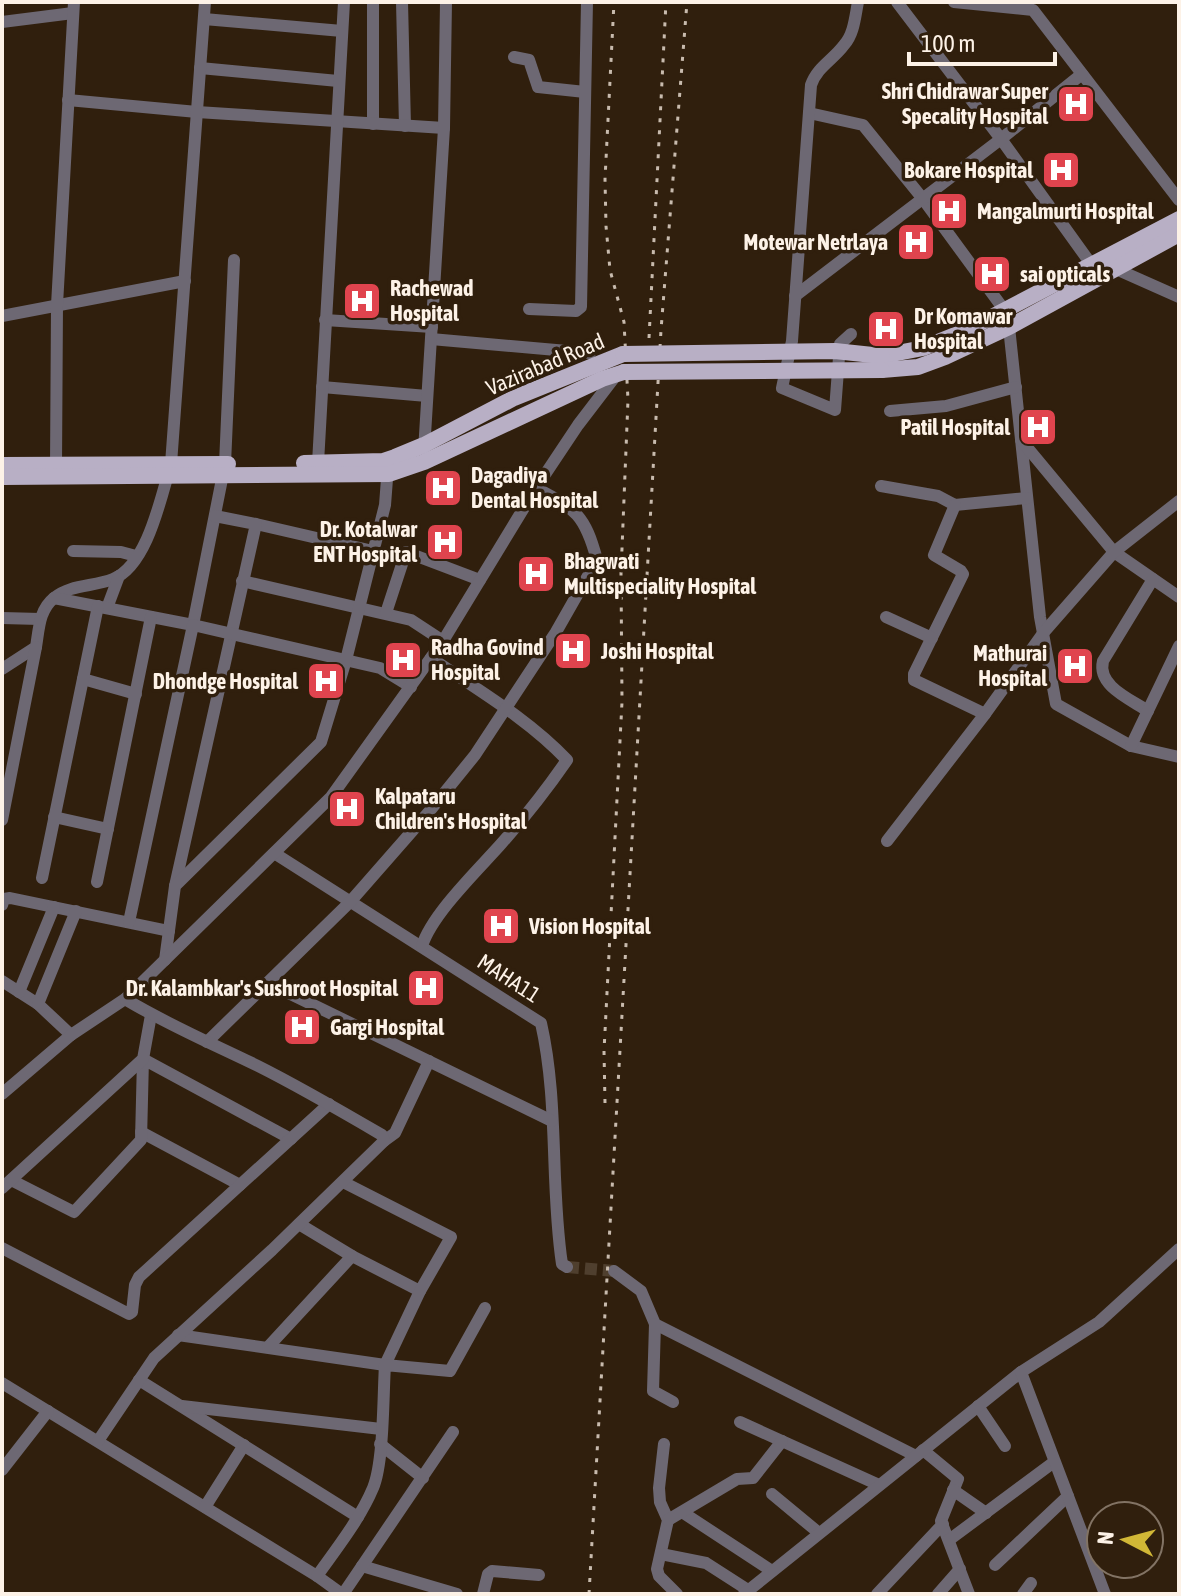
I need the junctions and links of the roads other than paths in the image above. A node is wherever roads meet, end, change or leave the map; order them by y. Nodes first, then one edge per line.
1 (205, 2) edge
2 (344, 2) edge
3 (373, 2) edge
4 (402, 2) edge
5 (446, 2) edge
6 (587, 2) edge
7 (858, 2) edge
8 (897, 2) edge
9 (954, 2) edge
10 (993, 4) edge
11 (1025, 5) edge
12 (73, 7) edge
13 (204, 19) junction
14 (2, 22) edge
15 (342, 31) junction
16 (514, 57) dead end
17 (200, 68) junction
18 (1082, 74) junction
19 (338, 81) junction
20 (585, 92) junction
21 (68, 100) junction
22 (197, 112) junction
23 (809, 113) junction
24 (335, 121) junction
25 (373, 124) junction
26 (405, 126) junction
27 (444, 128) junction
28 (1001, 139) junction
29 (923, 199) junction
30 (1179, 200) edge
31 (1179, 219) edge
32 (1179, 234) edge
33 (234, 260) dead end
34 (1091, 264) junction
35 (1116, 269) junction
36 (185, 281) junction
37 (1055, 293) junction
38 (795, 296) junction
39 (1179, 297) edge
40 (57, 305) junction
41 (529, 309) dead end
42 (2, 316) edge
43 (1007, 319) junction
44 (325, 320) junction
45 (431, 333) junction
46 (851, 334) dead end
47 (590, 353) dead end
48 (882, 363) junction
49 (621, 373) junction
50 (322, 387) junction
51 (1016, 387) junction
52 (427, 396) junction
53 (890, 411) dead end
54 (1021, 440) junction
55 (424, 454) junction
56 (318, 463) junction
57 (2, 465) edge
58 (56, 465) junction
59 (388, 467) junction
60 (224, 469) junction
61 (169, 471) junction
62 (2, 477) edge
63 (881, 486) dead end
64 (536, 488) junction
65 (1027, 498) junction
66 (1179, 501) edge
67 (955, 505) junction
68 (215, 516) junction
69 (256, 524) junction
70 (73, 551) dead end
71 (373, 551) junction
72 (1114, 552) junction
73 (136, 556) junction
74 (119, 576) junction
75 (1153, 579) junction
76 (480, 580) junction
77 (242, 581) junction
78 (1179, 597) edge
79 (54, 598) junction
80 (102, 607) junction
81 (359, 607) junction
82 (386, 613) junction
83 (151, 617) junction
84 (886, 617) dead end
85 (2, 618) edge
86 (40, 619) junction
87 (193, 625) junction
88 (1044, 632) junction
89 (230, 634) junction
90 (932, 638) junction
91 (443, 641) junction
92 (1179, 646) edge
93 (36, 647) junction
94 (431, 658) junction
95 (346, 660) junction
96 (2, 669) edge
97 (83, 679) junction
98 (411, 687) junction
99 (136, 694) junction
100 (505, 709) junction
101 (1148, 711) junction
102 (985, 714) junction
103 (1131, 746) junction
104 (1179, 757) edge
105 (54, 817) junction
106 (2, 820) edge
107 (108, 829) junction
108 (887, 841) dead end
109 (274, 853) junction
110 (42, 878) dead end
111 (97, 882) dead end
112 (175, 886) junction
113 (350, 902) junction
114 (2, 905) edge
115 (54, 907) junction
116 (76, 911) junction
117 (129, 922) junction
118 (169, 931) junction
119 (422, 946) junction
120 (165, 960) junction
121 (2, 981) edge
122 (268, 983) junction
123 (19, 992) junction
124 (125, 999) junction
125 (38, 1004) junction
126 (151, 1015) junction
127 (71, 1035) junction
128 (207, 1042) junction
129 (143, 1059) junction
130 (429, 1061) junction
131 (2, 1094) edge
132 (329, 1104) junction
133 (552, 1121) junction
134 (141, 1132) junction
135 (291, 1139) junction
136 (384, 1141) junction
137 (343, 1182) junction
138 (7, 1184) edge
139 (240, 1185) junction
140 (299, 1224) junction
141 (2, 1248) edge
142 (1179, 1249) edge
143 (352, 1256) junction
144 (567, 1267) dead end
145 (614, 1271) tunnel mouth
146 (420, 1291) junction
147 (485, 1308) dead end
148 (655, 1324) junction
149 (178, 1335) junction
150 (268, 1347) junction
151 (385, 1365) junction
152 (1021, 1372) junction
153 (139, 1380) junction
154 (2, 1383) edge
155 (673, 1402) dead end
156 (179, 1405) junction
157 (978, 1406) junction
158 (48, 1411) junction
159 (740, 1422) dead end
160 (381, 1429) junction
161 (453, 1432) dead end
162 (98, 1441) junction
163 (782, 1441) junction
164 (380, 1444) junction
165 (664, 1444) dead end
166 (244, 1445) junction
167 (1005, 1446) dead end
168 (919, 1453) junction
169 (1054, 1462) junction
170 (2, 1470) edge
171 (423, 1478) junction
172 (879, 1485) junction
173 (953, 1490) junction
174 (772, 1494) dead end
175 (1068, 1496) junction
176 (205, 1507) junction
177 (682, 1512) junction
178 (986, 1513) junction
179 (358, 1517) junction
180 (668, 1520) junction
181 (943, 1524) junction
182 (819, 1533) junction
183 (949, 1540) junction
184 (661, 1554) junction
185 (995, 1565) dead end
186 (362, 1566) junction
187 (960, 1569) junction
188 (772, 1571) junction
189 (539, 1575) dead end
190 (317, 1576) junction
191 (746, 1592) edge
192 (342, 1594) edge
193 (457, 1594) edge
194 (483, 1594) edge
195 (677, 1594) edge
196 (877, 1594) edge
197 (938, 1594) edge
198 (969, 1594) edge
199 (1105, 1594) edge

1 - 13 street
2 - 15 street
3 - 25 street
4 - 26 street
5 - 27 street
6 - 20 street
7 - 23 street
8 - 28 street
9 - 10 street
10 - 11 street
11 - 18 street
12 - 14 street
12 - 21 street
13 - 15 street
13 - 17 street
15 - 19 street
16 - 20 street
17 - 19 street
17 - 22 street
18 - 28 street
18 - 30 street
19 - 24 street
20 - 41 street
21 - 22 street
21 - 40 street
22 - 24 street
22 - 36 street
23 - 29 street
23 - 38 street
24 - 25 street
24 - 44 street
25 - 26 street
26 - 27 street
27 - 45 street
28 - 29 street
28 - 34 street
29 - 38 street
29 - 43 street
31 - 34 main road, Vazirabad Road
32 - 35 main road, Vazirabad Road
33 - 60 street
34 - 37 main road, Vazirabad Road
35 - 37 main road, Vazirabad Road
35 - 39 street
36 - 40 street
36 - 61 street
37 - 43 main road, Vazirabad Road
38 - 46 street
40 - 42 street
40 - 58 street
43 - 48 main road, Vazirabad Road
43 - 51 street
44 - 45 street
44 - 50 street
45 - 47 street
45 - 52 street
48 - 49 main road, Vazirabad Road, bridge
48 - 55 main road, Vazirabad Road, bridge
49 - 55 main road, Vazirabad Road
49 - 64 street
50 - 52 street
50 - 56 street
51 - 53 street
51 - 54 street
52 - 55 street
54 - 65 street
54 - 72 street
55 - 59 main road, Vazirabad Road
56 - 59 main road, Vazirabad Road
56 - 60 main road, Vazirabad Road
57 - 58 main road, Vazirabad Road
58 - 61 main road, Vazirabad Road
59 - 60 main road, Vazirabad Road
59 - 71 street
60 - 61 main road, Vazirabad Road
60 - 68 street
61 - 62 main road, Vazirabad Road
61 - 73 street
63 - 67 street
64 - 76 street
64 - 100 street
65 - 67 street
65 - 88 street
66 - 72 street
67 - 90 street
68 - 69 street
68 - 87 street
69 - 71 street
69 - 77 street
70 - 73 street
71 - 81 street
72 - 75 street
72 - 88 street
73 - 74 street
74 - 79 street
74 - 80 street
75 - 78 street
75 - 101 street
76 - 82 street
76 - 91 street
77 - 81 street
77 - 89 street
79 - 80 street
79 - 86 street
80 - 83 street
80 - 97 street
81 - 82 street
81 - 95 street
82 - 91 street
83 - 87 street
83 - 99 street
84 - 90 street
85 - 86 street
86 - 93 street
87 - 89 street
87 - 117 street
88 - 102 street
88 - 103 street
89 - 95 street
89 - 112 street
90 - 102 street
91 - 94 street
92 - 101 street
93 - 96 street
93 - 106 street
94 - 98 street
94 - 100 street
95 - 98 street
95 - 112 street
97 - 99 street
97 - 105 street
98 - 109 street
99 - 107 street
100 - 113 street
100 - 119 street
101 - 103 street
102 - 108 street
103 - 104 street
105 - 107 street
105 - 110 street
107 - 111 street
109 - 113 street, MAHA11
109 - 120 street
112 - 118 street
113 - 119 street, MAHA11
113 - 122 street
114 - 115 street
115 - 116 street
115 - 123 street
116 - 117 street
116 - 125 street
117 - 118 street
118 - 120 street
119 - 133 street, MAHA11
120 - 124 street
121 - 123 street
122 - 128 street
122 - 130 street
123 - 125 street
124 - 126 street
124 - 127 street
125 - 127 street
126 - 128 street
126 - 129 street
127 - 131 street
128 - 132 street
129 - 134 street
129 - 135 street
129 - 138 street
130 - 133 street
130 - 136 street
132 - 135 street
132 - 136 street
133 - 144 street, MAHA11
134 - 138 street
134 - 139 street
135 - 139 street
136 - 137 street
137 - 140 street
137 - 146 street
139 - 141 street
140 - 143 street
140 - 149 street
142 - 152 street
143 - 146 street
143 - 150 street
145 - 148 street
146 - 151 street
147 - 151 street
148 - 155 street
148 - 168 street
149 - 150 street
149 - 153 street
150 - 151 street
151 - 160 street
152 - 157 street
152 - 169 street
153 - 156 street
153 - 162 street
154 - 158 street
156 - 160 street
156 - 166 street
157 - 167 street
157 - 168 street
158 - 162 street
158 - 170 street
159 - 163 street
160 - 164 street
161 - 171 street
162 - 176 street
163 - 172 street
163 - 177 street
164 - 171 street
164 - 179 street
165 - 180 street
166 - 176 street
166 - 179 street
168 - 172 street
168 - 173 street
169 - 175 street
169 - 178 street
171 - 186 street
172 - 182 street
173 - 178 street
173 - 181 street
174 - 182 street
175 - 185 street
175 - 199 street
176 - 190 street
177 - 180 street
177 - 188 street
178 - 183 street
179 - 190 street
180 - 184 street
181 - 183 street
181 - 196 street
182 - 188 street
183 - 187 street
184 - 191 street
184 - 195 street
186 - 192 street
186 - 193 street
187 - 197 street
187 - 198 street
188 - 191 street
189 - 194 street
190 - 192 street

